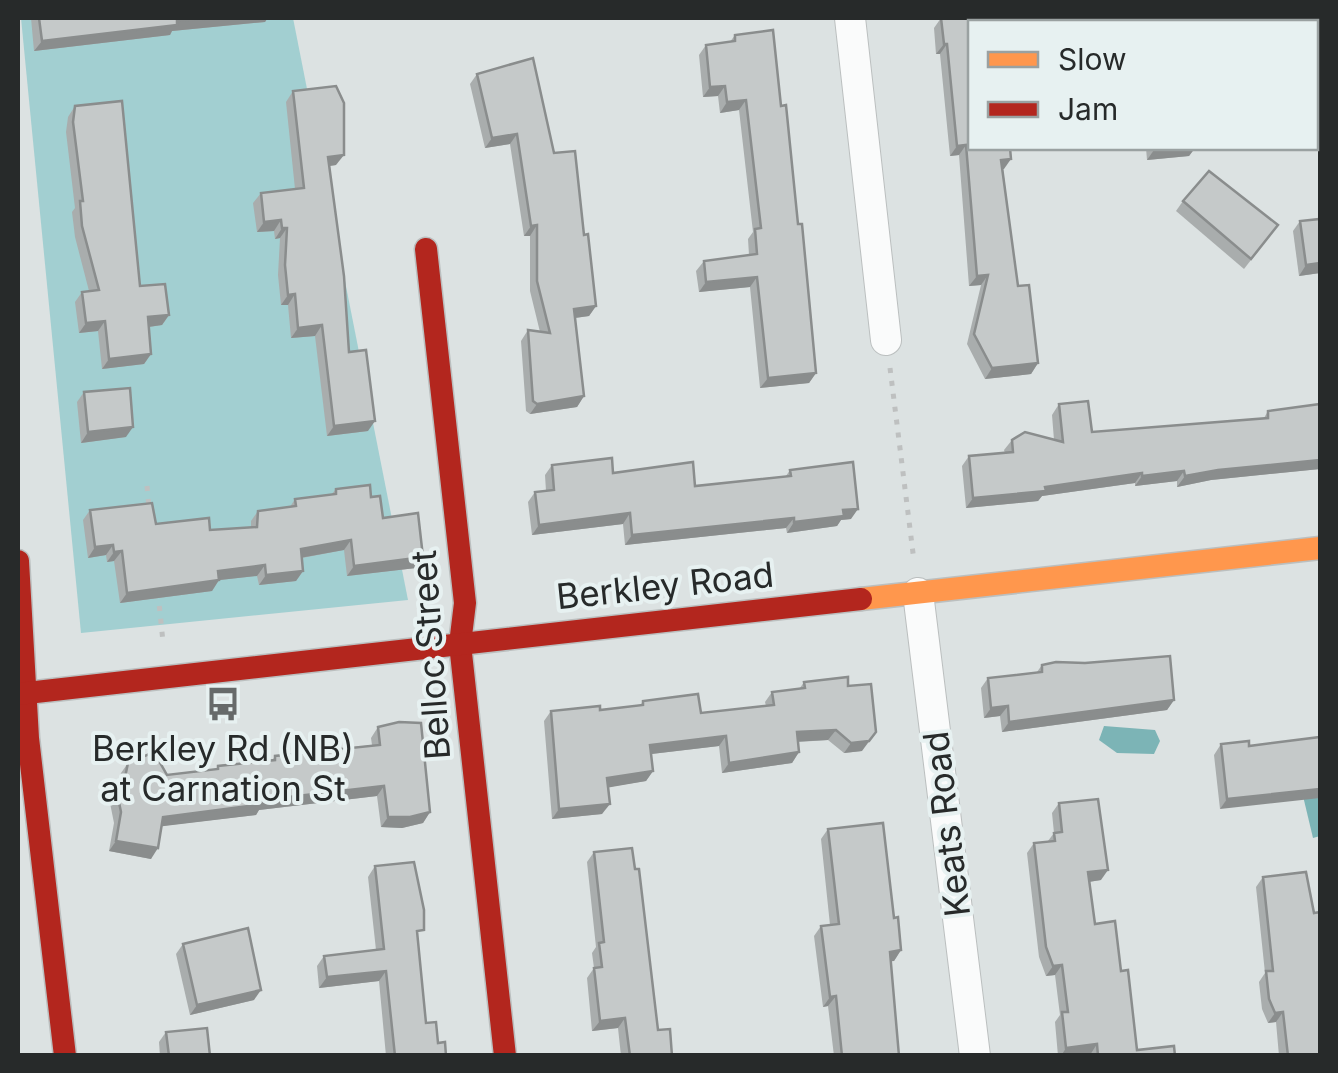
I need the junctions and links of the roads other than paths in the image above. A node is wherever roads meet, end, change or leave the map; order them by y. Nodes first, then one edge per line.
1 (850, 18) edge
2 (426, 249) dead end
3 (886, 340) road end
4 (1320, 548) edge
5 (18, 561) edge
6 (918, 593) junction
7 (460, 644) junction
8 (22, 694) edge
9 (65, 1056) edge
10 (505, 1056) edge
11 (975, 1056) edge

1 - 3 street
2 - 7 street, Belloc Street
4 - 6 street, Berkley Road
5 - 8 street
6 - 7 street, Berkley Road
6 - 11 street, Keats Road
7 - 8 street, Berkley Road
7 - 10 street, Belloc Street
8 - 9 street

